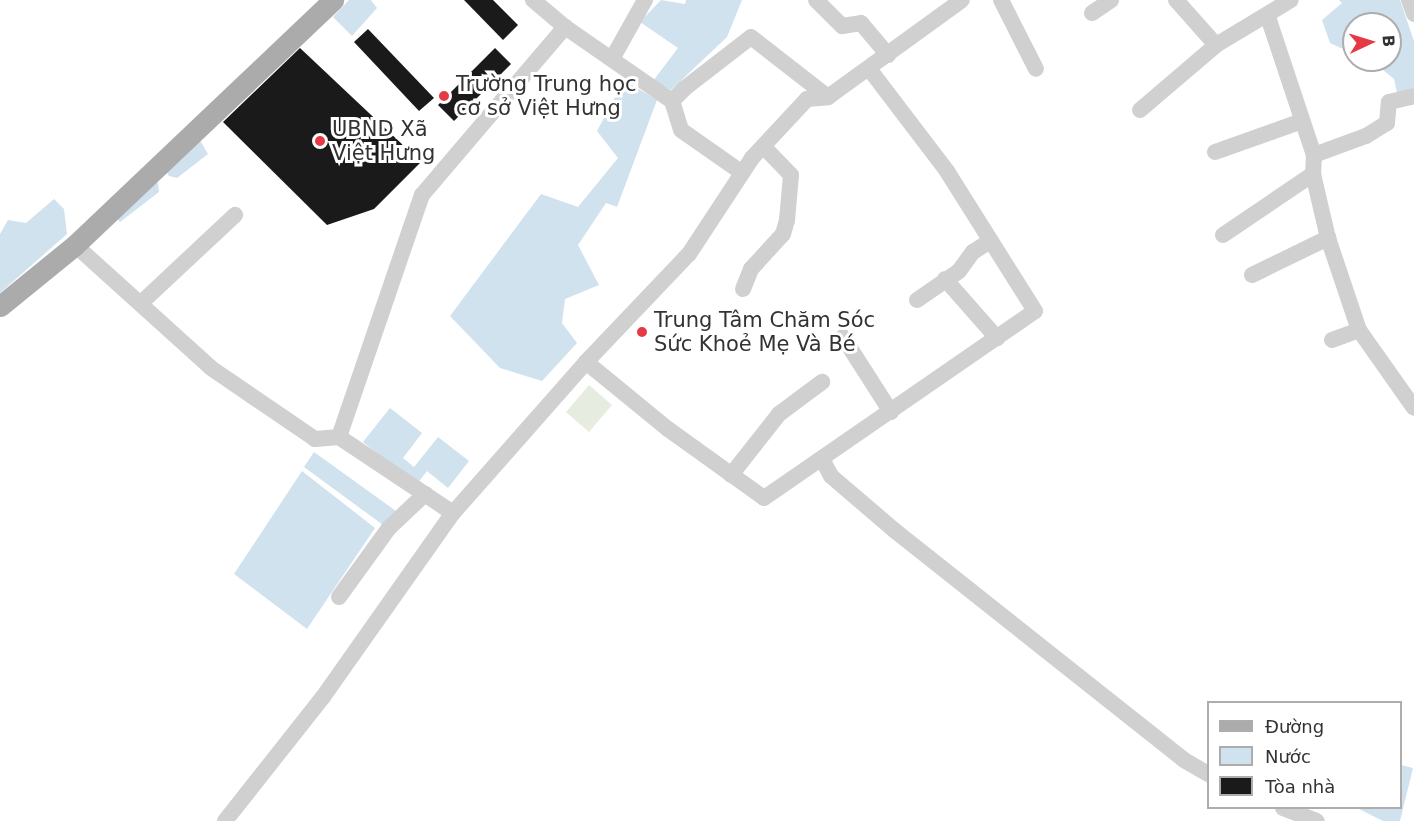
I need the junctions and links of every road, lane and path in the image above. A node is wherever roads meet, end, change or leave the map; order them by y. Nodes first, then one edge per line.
1 (333, 0) edge
2 (533, 0) edge
3 (645, 0) edge
4 (816, 0) edge
5 (962, 0) edge
6 (1001, 0) edge
7 (1111, 0) edge
8 (1176, 0) edge
9 (1291, 0) edge
10 (1409, 0) edge
11 (1092, 13) dead end
12 (1414, 14) edge
13 (1268, 17) junction
14 (565, 27) junction
15 (1216, 45) junction
16 (888, 55) junction
17 (612, 59) junction
18 (1036, 69) dead end
19 (870, 70) junction
20 (1414, 96) edge
21 (828, 97) junction
22 (672, 101) junction
23 (1140, 110) dead end
24 (1302, 121) junction
25 (763, 146) junction
26 (1215, 152) dead end
27 (1314, 155) junction
28 (741, 172) junction
29 (1313, 174) junction
30 (235, 215) dead end
31 (1223, 235) dead end
32 (1328, 238) junction
33 (990, 240) junction
34 (75, 245) junction
35 (1252, 275) dead end
36 (945, 279) junction
37 (743, 289) dead end
38 (916, 300) dead end
39 (141, 303) junction
40 (0, 306) edge
41 (1359, 330) junction
42 (843, 337) dead end
43 (997, 338) junction
44 (1332, 340) dead end
45 (586, 362) junction
46 (822, 382) dead end
47 (1414, 408) edge
48 (891, 412) junction
49 (339, 437) junction
50 (822, 459) junction
51 (732, 475) junction
52 (425, 494) junction
53 (453, 513) junction
54 (339, 597) dead end
55 (1207, 773) edge
56 (1287, 809) edge
57 (225, 821) edge
58 (1317, 821) edge

1 - 34 main road
2 - 14 street
3 - 17 street
4 - 16 street
5 - 16 street
6 - 18 street
7 - 11 street
8 - 15 street
9 - 13 street
10 - 12 street
13 - 15 street
13 - 24 street
14 - 17 street
14 - 49 street
15 - 23 street
16 - 19 street
17 - 22 street
19 - 21 street
19 - 33 street
20 - 27 street
21 - 22 street
21 - 25 street
22 - 28 street
24 - 26 street
24 - 27 street
25 - 28 street
25 - 37 street
27 - 29 street
28 - 45 street
29 - 31 street
29 - 32 street
30 - 39 street
32 - 35 street
32 - 41 street
33 - 36 street
33 - 43 street
34 - 39 street
34 - 40 main road
36 - 38 street
36 - 43 street
39 - 49 street
41 - 44 street
41 - 47 street
42 - 48 street
43 - 48 street
45 - 51 street
45 - 53 street
46 - 51 street
48 - 50 street
49 - 52 street
50 - 51 street
50 - 55 street
52 - 53 street
52 - 54 street
53 - 57 street
56 - 58 street

